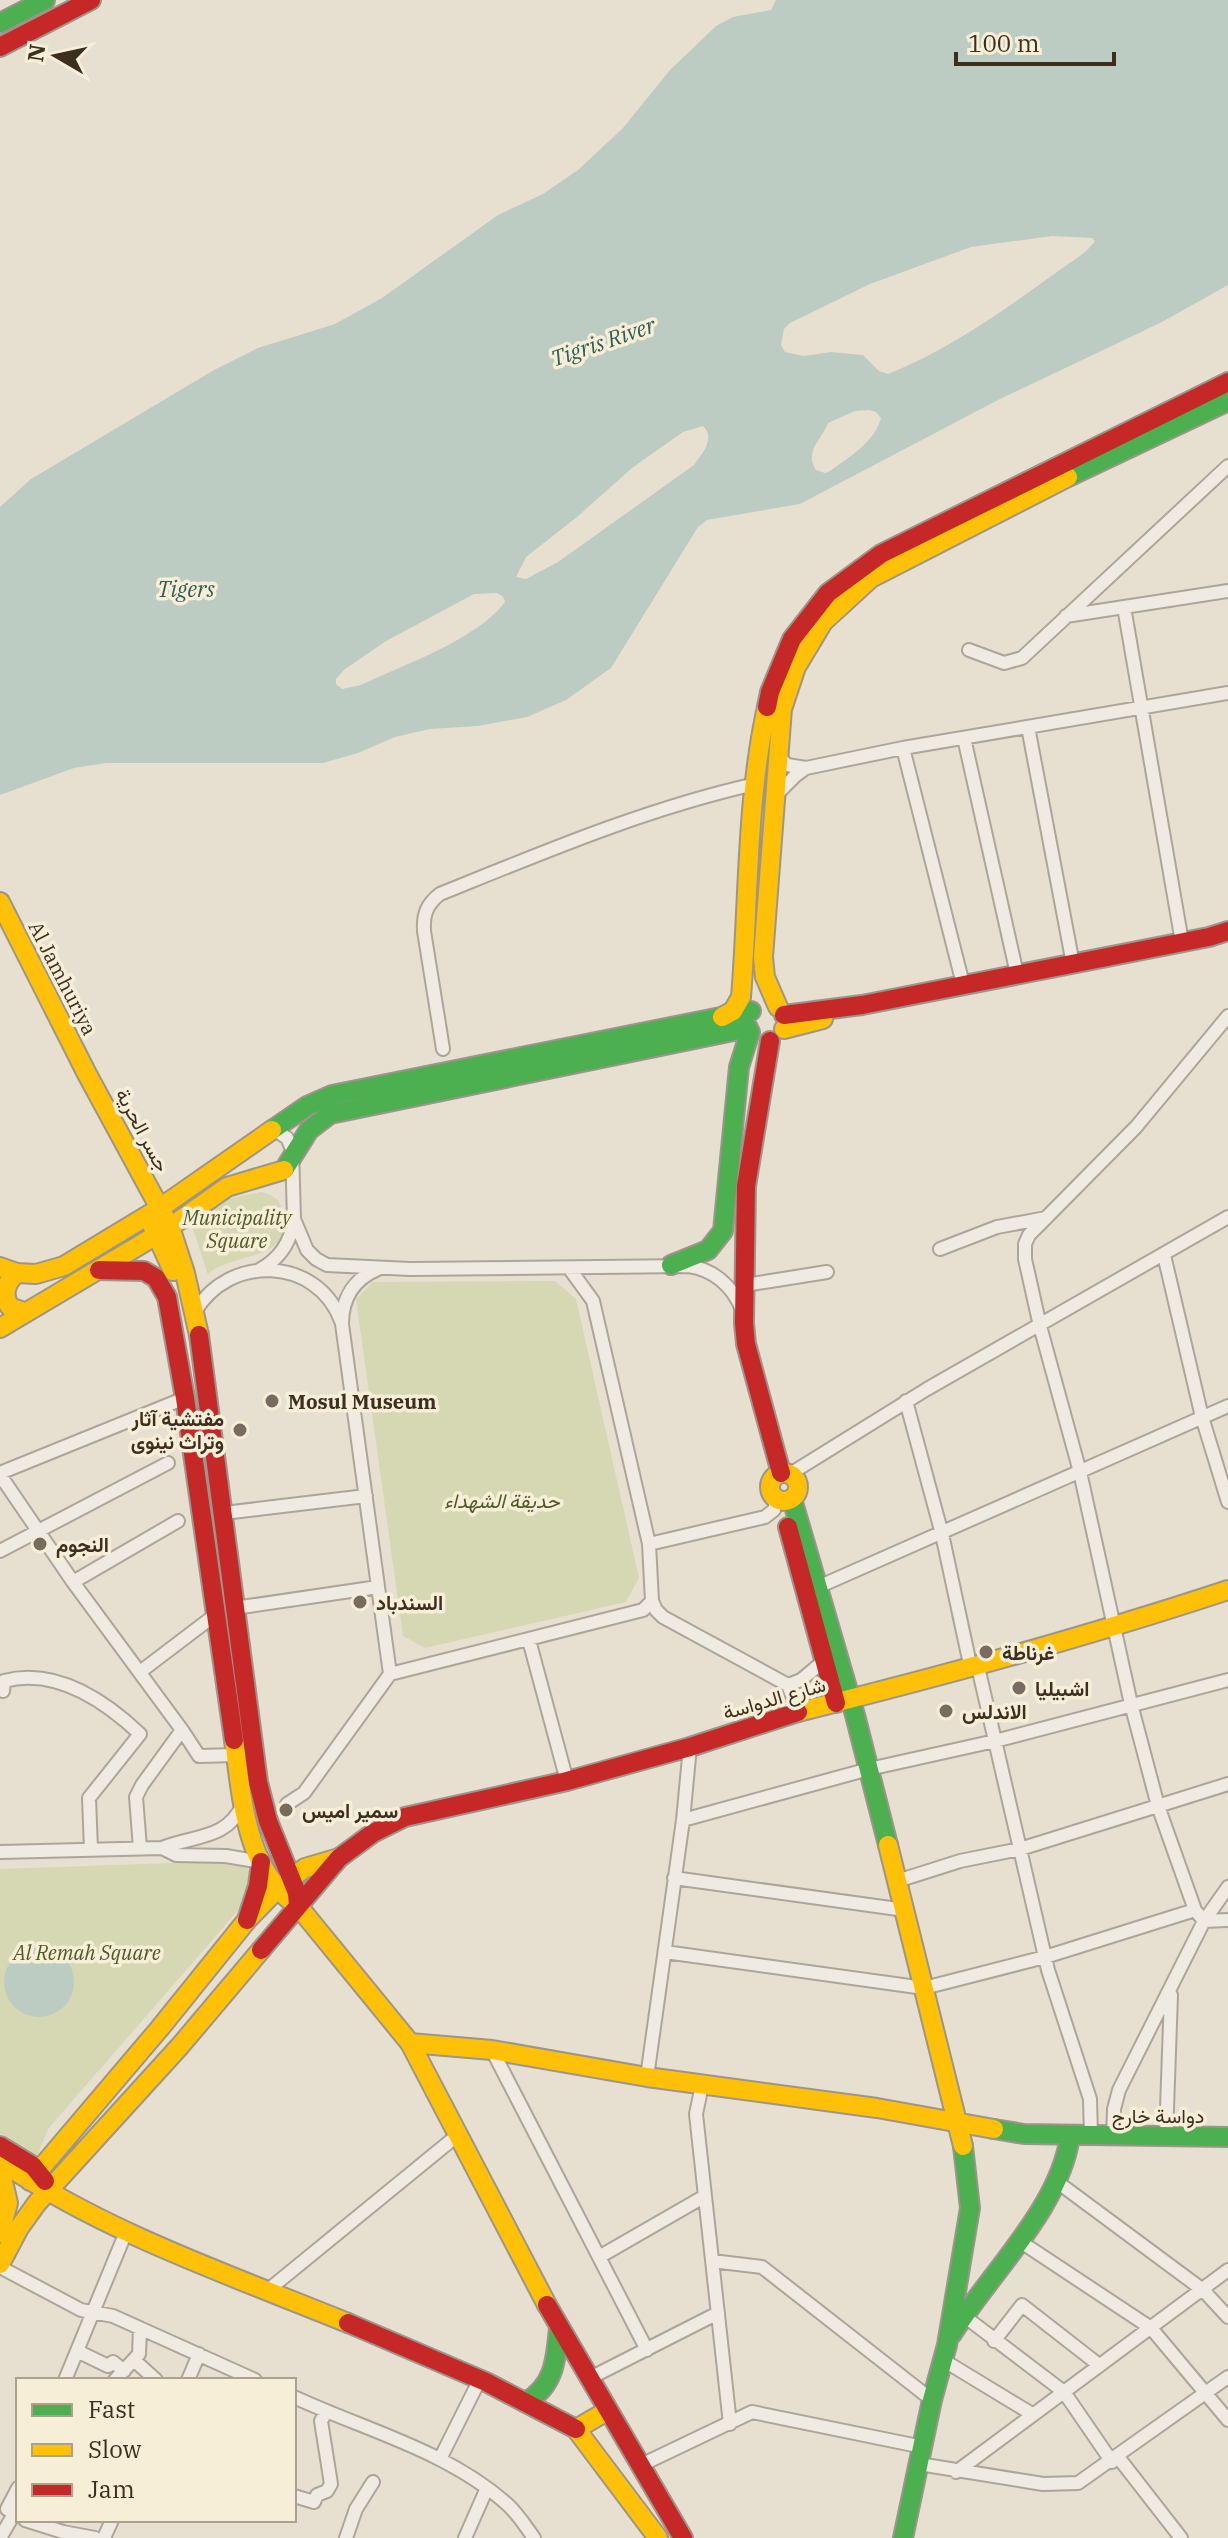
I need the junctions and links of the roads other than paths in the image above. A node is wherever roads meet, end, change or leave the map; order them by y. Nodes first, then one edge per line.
1 (45, 0) edge
2 (91, 0) edge
3 (0, 23) edge
4 (0, 47) edge
5 (1228, 382) edge
6 (1228, 401) edge
7 (1228, 466) edge
8 (1228, 591) edge
9 (1124, 607) junction
10 (1066, 616) junction
11 (969, 650) dead end
12 (1228, 693) edge
13 (1140, 710) junction
14 (771, 724) junction
15 (1028, 727) junction
16 (964, 738) junction
17 (903, 748) junction
18 (777, 754) junction
19 (806, 768) junction
20 (755, 784) junction
21 (774, 800) junction
22 (0, 902) edge
23 (757, 903) junction
24 (1228, 931) edge
25 (1209, 937) junction
26 (1228, 938) edge
27 (1182, 942) junction
28 (1073, 964) junction
29 (1017, 974) junction
30 (963, 984) junction
31 (1228, 1016) edge
32 (722, 1017) junction
33 (750, 1023) junction
34 (779, 1023) junction
35 (443, 1049) dead end
36 (87, 1074) joint
37 (274, 1129) junction
38 (293, 1160) junction
39 (154, 1212) junction
40 (1228, 1217) edge
41 (1046, 1218) junction
42 (294, 1219) junction
43 (163, 1231) junction
44 (940, 1249) dead end
45 (1164, 1255) junction
46 (671, 1265) junction
47 (380, 1268) junction
48 (569, 1268) junction
49 (8, 1270) edge
50 (99, 1270) junction
51 (256, 1271) junction
52 (827, 1272) dead end
53 (745, 1285) junction
54 (193, 1304) junction
55 (24, 1312) junction
56 (744, 1323) junction
57 (342, 1324) junction
58 (1040, 1326) junction
59 (0, 1328) edge
60 (185, 1398) junction
61 (906, 1401) junction
62 (1228, 1406) edge
63 (1202, 1417) junction
64 (168, 1463) dead end
65 (1080, 1472) junction
66 (0, 1474) edge
67 (785, 1474) junction
68 (366, 1496) junction
69 (783, 1500) junction
70 (1228, 1502) edge
71 (224, 1513) junction
72 (178, 1521) dead end
73 (40, 1532) junction
74 (942, 1534) junction
75 (649, 1544) junction
76 (0, 1551) edge
77 (73, 1582) junction
78 (378, 1587) junction
79 (818, 1587) junction
80 (1228, 1590) edge
81 (652, 1601) junction
82 (235, 1608) junction
83 (215, 1615) junction
84 (1113, 1628) junction
85 (529, 1640) junction
86 (825, 1660) junction
87 (975, 1668) junction
88 (140, 1672) junction
89 (390, 1674) junction
90 (1228, 1680) edge
91 (788, 1685) junction
92 (3, 1691) dead end
93 (844, 1701) junction
94 (1131, 1704) junction
95 (789, 1714) junction
96 (182, 1730) junction
97 (995, 1741) junction
98 (690, 1747) junction
99 (236, 1755) junction
100 (869, 1769) junction
101 (567, 1781) junction
102 (1228, 1784) edge
103 (243, 1804) junction
104 (287, 1804) dead end
105 (1158, 1806) junction
106 (683, 1820) junction
107 (140, 1848) junction
108 (162, 1848) junction
109 (91, 1849) junction
110 (1020, 1849) junction
111 (0, 1852) edge
112 (339, 1858) junction
113 (261, 1862) junction
114 (674, 1878) junction
115 (897, 1881) junction
116 (284, 1882) junction
117 (1228, 1887) edge
118 (298, 1906) junction
119 (905, 1910) junction
120 (1195, 1910) junction
121 (247, 1920) junction
122 (1228, 1920) edge
123 (1204, 1921) junction
124 (665, 1952) junction
125 (1045, 1957) junction
126 (1171, 1987) junction
127 (924, 1988) junction
128 (410, 2043) junction
129 (492, 2050) junction
130 (647, 2077) junction
131 (702, 2085) junction
132 (958, 2121) junction
133 (459, 2134) junction
134 (1083, 2137) junction
135 (1113, 2137) junction
136 (1166, 2137) junction
137 (1228, 2137) edge
138 (0, 2146) edge
139 (0, 2161) edge
140 (0, 2169) edge
141 (34, 2176) junction
142 (1056, 2181) junction
143 (47, 2191) junction
144 (705, 2196) junction
145 (4, 2202) edge
146 (126, 2232) junction
147 (0, 2233) edge
148 (1018, 2240) junction
149 (599, 2257) junction
150 (712, 2261) junction
151 (0, 2266) edge
152 (1228, 2270) edge
153 (1203, 2290) junction
154 (267, 2291) junction
155 (94, 2311) junction
156 (718, 2313) junction
157 (964, 2316) junction
158 (1228, 2317) edge
159 (140, 2328) junction
160 (559, 2328) junction
161 (1151, 2328) junction
162 (994, 2341) junction
163 (647, 2350) junction
164 (77, 2351) junction
165 (945, 2353) junction
166 (199, 2354) junction
167 (135, 2361) junction
168 (1099, 2365) junction
169 (229, 2375) edge
170 (119, 2376) edge
171 (1228, 2377) edge
172 (66, 2378) edge
173 (154, 2378) edge
174 (189, 2378) edge
175 (590, 2378) junction
176 (480, 2379) junction
177 (1064, 2392) junction
178 (1205, 2392) junction
179 (296, 2398) edge
180 (932, 2400) junction
181 (526, 2402) junction
182 (607, 2411) junction
183 (326, 2412) junction
184 (1032, 2414) junction
185 (1228, 2420) edge
186 (730, 2424) junction
187 (576, 2429) junction
188 (921, 2456) junction
189 (440, 2459) junction
190 (1115, 2459) junction
191 (639, 2466) junction
192 (956, 2472) junction
193 (373, 2482) dead end
194 (487, 2488) junction
195 (296, 2497) edge
196 (16, 2519) edge
197 (39, 2522) edge
198 (0, 2538) edge
199 (94, 2538) edge
200 (346, 2538) edge
201 (465, 2538) edge
202 (534, 2538) edge
203 (658, 2538) edge
204 (683, 2538) edge
205 (903, 2538) edge
206 (1181, 2538) edge

1 - 3 street
2 - 4 street
5 - 14 street
6 - 14 street
7 - 10 street
8 - 9 street
9 - 10 street
9 - 13 street
10 - 11 street
12 - 13 street
13 - 15 street
13 - 27 street
14 - 18 street
14 - 20 street
15 - 16 street
15 - 28 street
16 - 17 street
16 - 29 street
17 - 19 street
17 - 30 street
18 - 19 street
18 - 21 street
19 - 21 street
20 - 23 street
20 - 35 street
21 - 23 street
22 - 36 street, Al Jamhuriya
23 - 32 street
23 - 34 street
24 - 25 street
25 - 26 street
25 - 27 street
27 - 28 street
28 - 29 street
29 - 30 street
30 - 34 street
31 - 41 street
32 - 33 street
32 - 37 street
33 - 34 street
33 - 34 street
33 - 38 street
33 - 46 street
34 - 53 street
36 - 39 street, جسر الحرية
37 - 38 street
37 - 39 street
38 - 42 street
38 - 43 street
39 - 43 street, جسر الحرية
39 - 49 street
40 - 45 street
41 - 44 street
41 - 58 street
42 - 47 street
42 - 51 street
43 - 50 street
43 - 54 street, جسر الحرية
45 - 58 street
45 - 63 street
46 - 48 street
46 - 56 street
47 - 48 street
47 - 57 street
48 - 75 street
49 - 55 street
50 - 55 street
50 - 60 street
51 - 54 street
51 - 57 street
52 - 53 street
53 - 56 street
54 - 71 street
55 - 59 street
56 - 67 street
57 - 68 street
58 - 61 street
58 - 65 street
60 - 66 street
60 - 83 street
61 - 67 street
61 - 74 street
62 - 63 street
63 - 65 street
63 - 70 street
64 - 73 street
65 - 74 street
65 - 84 street
66 - 73 street
67 - 69 street
68 - 71 street
68 - 78 street
69 - 75 street
69 - 79 street
69 - 86 street
71 - 82 street
72 - 77 street
73 - 76 street
73 - 77 street
74 - 79 street
74 - 87 street
75 - 81 street
77 - 88 street
78 - 82 street
78 - 89 street
79 - 93 street
80 - 84 street, شارع الدواسة
81 - 85 street
81 - 91 street
82 - 116 street
83 - 88 street
83 - 99 street
84 - 87 street, شارع الدواسة
84 - 94 street
85 - 89 street
85 - 101 street
86 - 91 street
86 - 93 street
87 - 93 street, شارع الدواسة
87 - 97 street
88 - 96 street
89 - 104 street
90 - 94 street
91 - 95 street
92 - 109 street
93 - 95 street, شارع الدواسة
93 - 100 street
94 - 97 street
94 - 105 street
95 - 98 street, شارع الدواسة
96 - 99 street
96 - 107 street
97 - 100 street
97 - 110 street
98 - 101 street, شارع الدواسة
98 - 106 street
99 - 103 street
100 - 106 street
100 - 115 street
101 - 112 street, شارع الدواسة
102 - 105 street
103 - 108 street
103 - 113 street
105 - 110 street
105 - 120 street
106 - 114 street
107 - 108 street
107 - 109 street
108 - 113 street
109 - 111 street
110 - 115 street
110 - 125 street
112 - 116 street, شارع الدواسة
112 - 118 street, شارع الدواسة
113 - 116 street
113 - 121 street
114 - 119 street
114 - 124 street
115 - 119 street
116 - 118 street
116 - 121 street
117 - 123 street
118 - 128 street
118 - 143 street, شارع الدواسة
119 - 127 street
120 - 123 street
120 - 125 street
121 - 141 street
122 - 123 street
123 - 126 street
124 - 127 street
124 - 130 street
125 - 127 street
125 - 134 street
126 - 135 street
126 - 136 street
127 - 132 street
128 - 129 street, دواسة خارج
128 - 133 street
129 - 130 street, دواسة خارج
129 - 149 street
130 - 131 street, دواسة خارج
131 - 132 street, دواسة خارج
131 - 144 street
132 - 134 street, دواسة خارج
132 - 165 street
133 - 154 street
133 - 160 street
134 - 135 street, دواسة خارج
134 - 142 street
135 - 136 street, دواسة خارج
136 - 137 street, دواسة خارج
138 - 141 street
139 - 141 street
140 - 145 street
141 - 143 street
142 - 148 street
142 - 153 street
143 - 146 street
143 - 151 street, شارع الدواسة
144 - 149 street
144 - 150 street
145 - 147 street
146 - 154 street
146 - 155 street
148 - 157 street
148 - 161 street
149 - 163 street
150 - 156 street
150 - 180 street
151 - 155 street
152 - 153 street
153 - 158 street
153 - 161 street
154 - 176 street
155 - 159 street
155 - 164 street
156 - 163 street
156 - 186 street
157 - 162 street
157 - 165 street
159 - 166 street
159 - 167 street
160 - 175 street
160 - 181 street
161 - 168 street
161 - 178 street
162 - 168 street
162 - 177 street
163 - 175 street
164 - 170 street
164 - 172 street
165 - 180 street
165 - 184 street
166 - 169 street
166 - 174 street
167 - 170 street
167 - 173 street
168 - 177 street
171 - 178 street
175 - 182 street
176 - 181 street
176 - 189 street
177 - 184 street
177 - 190 street
178 - 185 street
178 - 190 street
179 - 183 street
180 - 188 street
181 - 187 street
182 - 187 street
182 - 191 street
183 - 189 street
183 - 195 street
184 - 192 street
186 - 188 street
186 - 191 street
187 - 203 street
188 - 192 street
188 - 205 street
189 - 194 street
190 - 192 street
190 - 206 street
191 - 204 street
193 - 200 street
194 - 201 street
194 - 202 street
196 - 198 street
197 - 199 street

